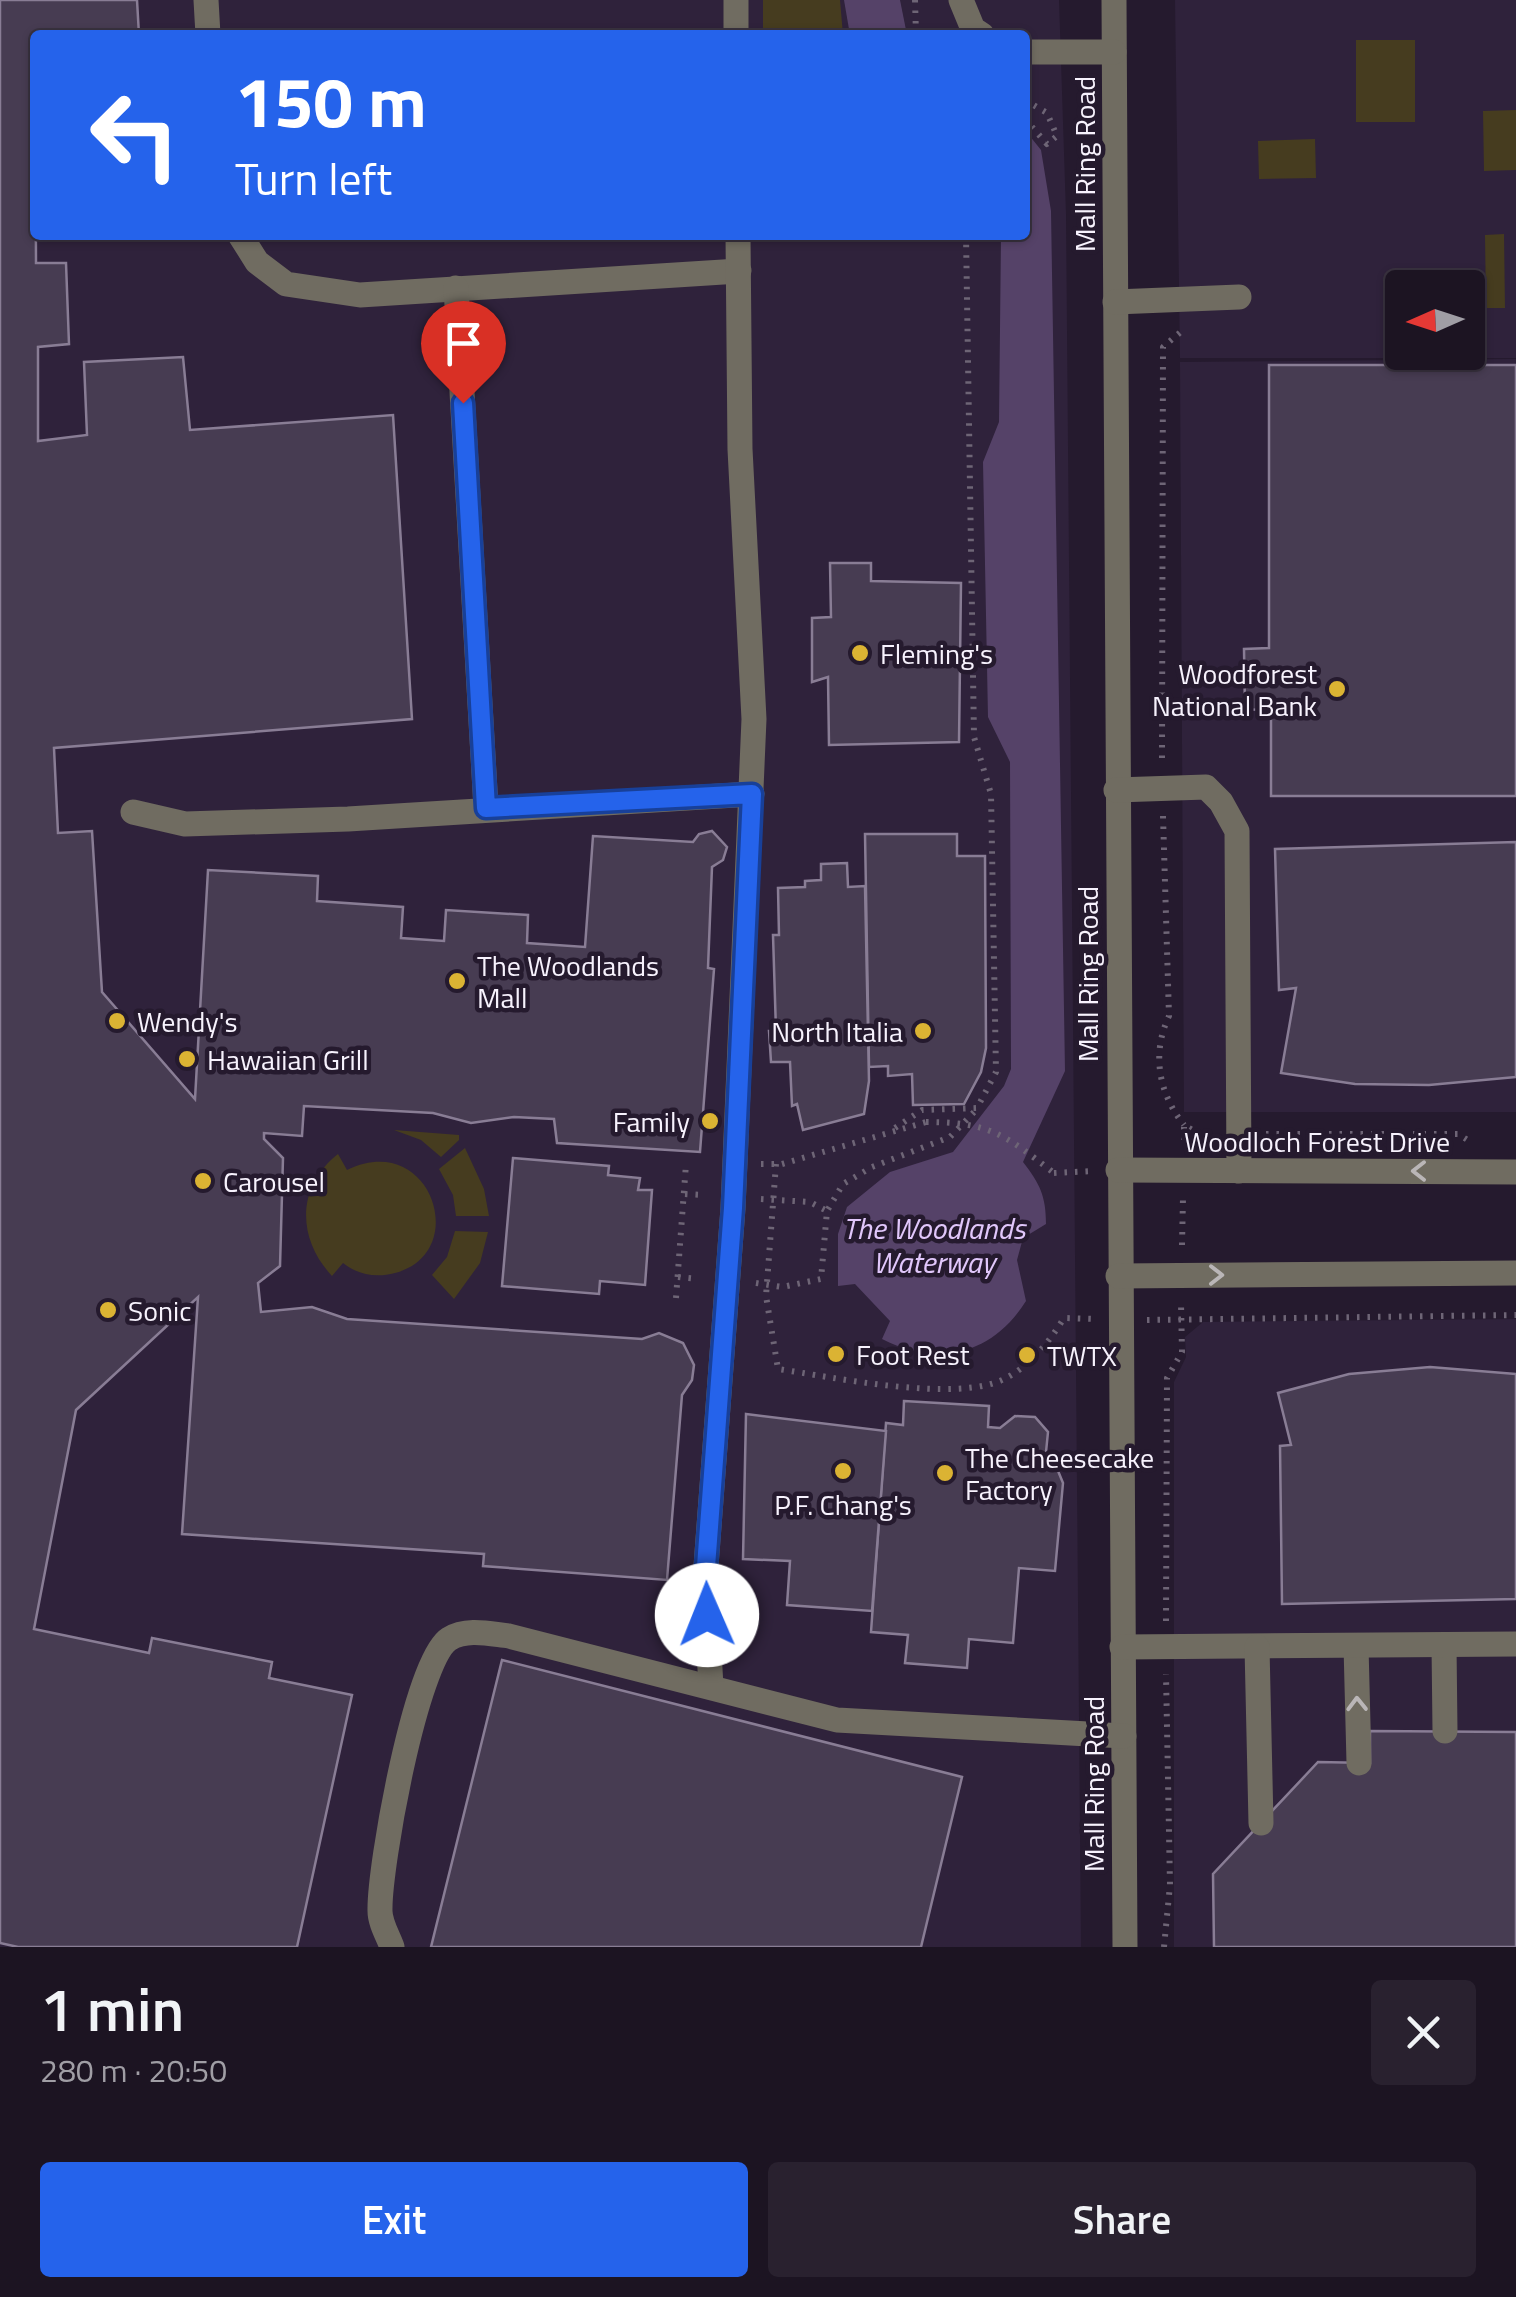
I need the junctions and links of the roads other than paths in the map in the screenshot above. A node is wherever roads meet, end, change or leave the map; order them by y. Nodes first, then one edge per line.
1 (206, 0) edge
2 (736, 0) edge
3 (961, 0) edge
4 (1114, 0) edge
5 (208, 30) edge
6 (736, 30) edge
7 (974, 30) edge
8 (1030, 52) edge
9 (1114, 52) junction
10 (243, 240) edge
11 (738, 240) edge
12 (739, 272) junction
13 (456, 288) junction
14 (1239, 297) dead end
15 (1114, 302) junction
16 (1116, 790) junction
17 (752, 794) junction
18 (486, 808) junction
19 (132, 812) dead end
20 (1118, 1170) junction
21 (1239, 1171) junction
22 (1516, 1172) edge
23 (1516, 1273) edge
24 (1118, 1276) junction
25 (1516, 1644) edge
26 (1444, 1645) junction
27 (1257, 1646) junction
28 (1356, 1646) junction
29 (1122, 1648) junction
30 (711, 1687) junction
31 (1445, 1731) dead end
32 (1124, 1736) junction
33 (1358, 1763) dead end
34 (1261, 1822) dead end
35 (392, 1947) edge
36 (1125, 1947) edge

1 - 5 street
2 - 6 street
3 - 7 street
4 - 9 street, Mall Ring Road
8 - 9 street
9 - 15 street, Mall Ring Road
10 - 13 street
11 - 12 street
12 - 13 street
12 - 17 street
13 - 18 street
14 - 15 street
15 - 16 street, Mall Ring Road
16 - 20 street, Mall Ring Road
16 - 21 street
17 - 18 street
17 - 30 street
18 - 19 street
20 - 21 street, Woodloch Forest Drive
20 - 24 street, Mall Ring Road
22 -> 21 street, Woodloch Forest Drive
24 -> 23 street
24 - 29 street, Mall Ring Road
25 - 26 street
26 - 28 street
26 - 31 street
27 - 28 street
27 - 29 street
27 - 34 street
33 -> 28 street
29 - 32 street, Mall Ring Road
30 - 32 street
30 - 35 street
32 - 36 street, Mall Ring Road

